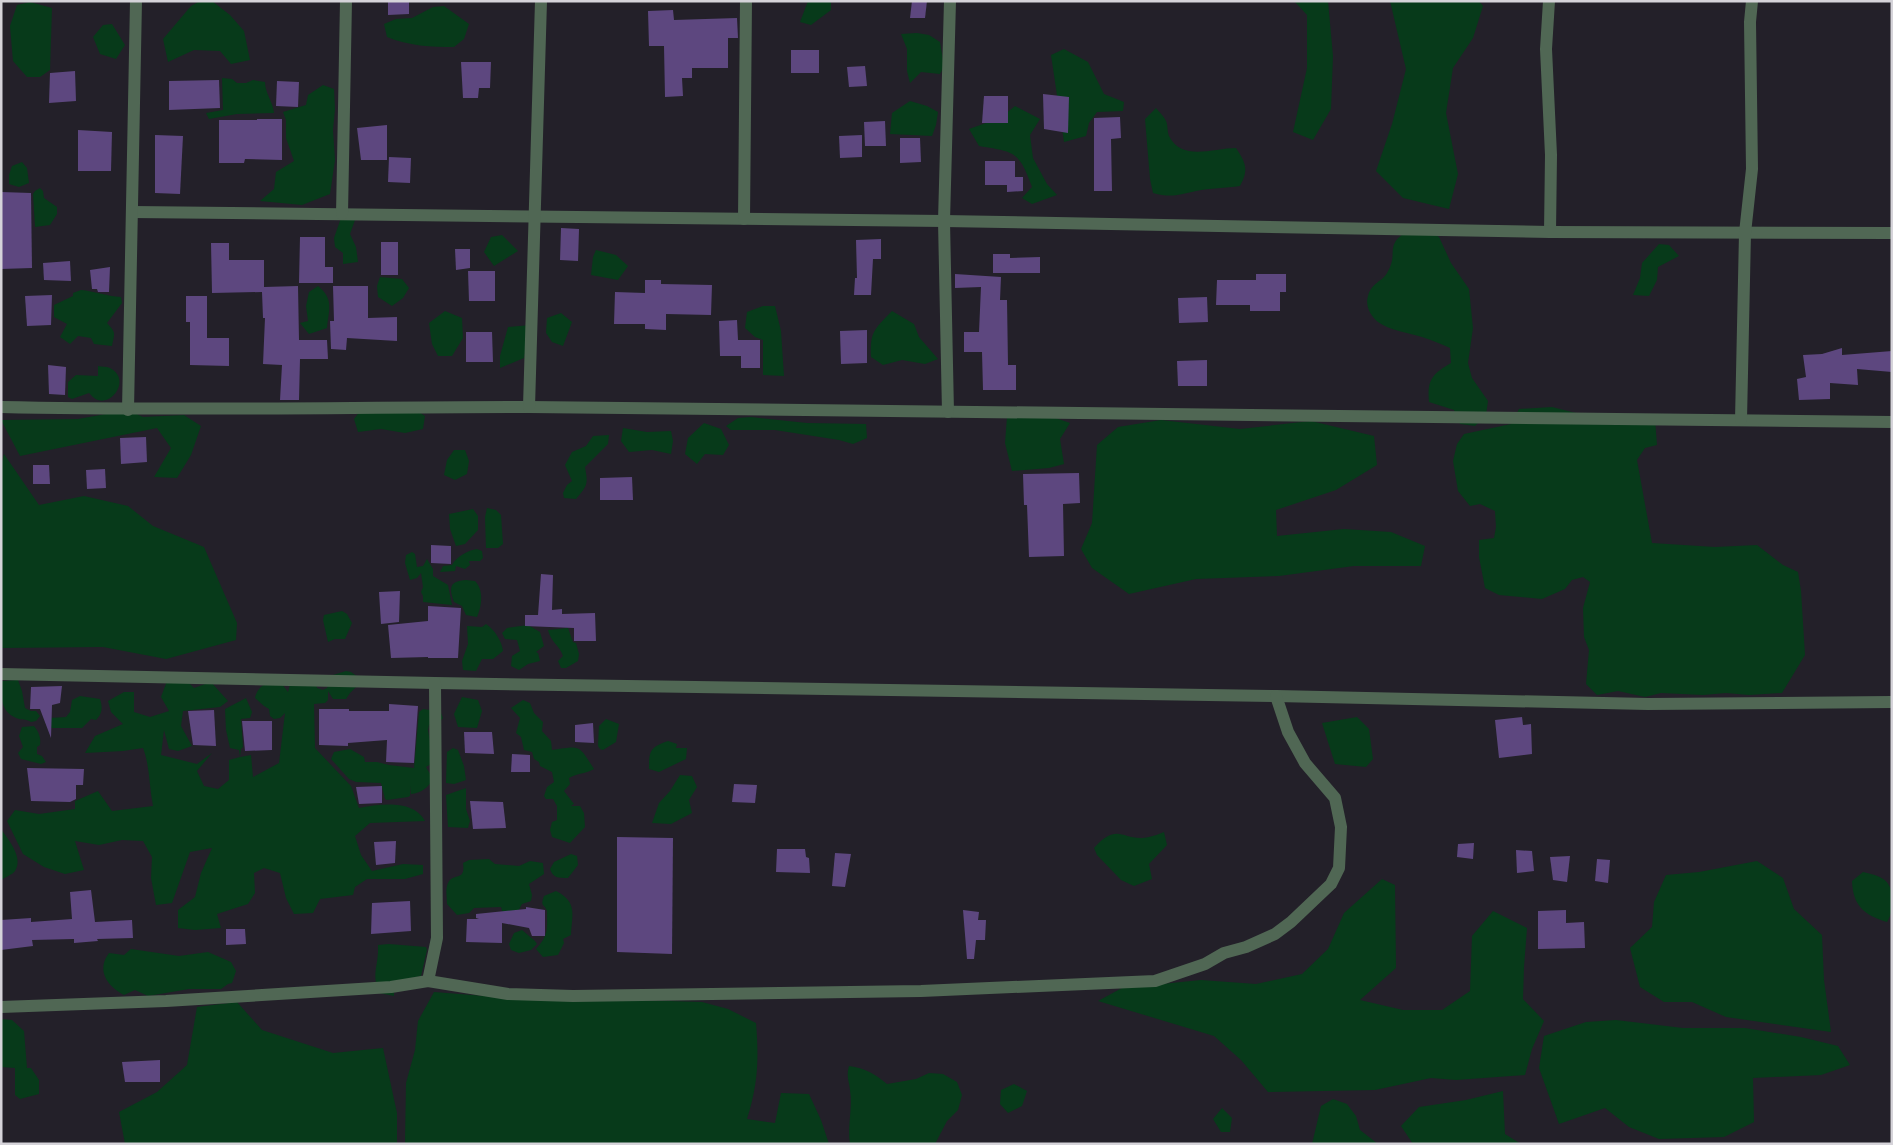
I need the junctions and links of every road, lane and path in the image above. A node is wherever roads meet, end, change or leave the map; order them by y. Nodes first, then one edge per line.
1 (136, 1) edge
2 (346, 1) edge
3 (541, 1) edge
4 (746, 1) edge
5 (950, 1) edge
6 (1549, 1) edge
7 (1752, 1) edge
8 (132, 212) junction
9 (342, 214) junction
10 (534, 216) junction
11 (744, 219) junction
12 (944, 221) junction
13 (1550, 232) junction
14 (1892, 233) edge
15 (1746, 234) junction
16 (1, 407) edge
17 (529, 407) junction
18 (128, 410) junction
19 (948, 412) junction
20 (1741, 420) junction
21 (1892, 422) edge
22 (1, 674) edge
23 (435, 683) junction
24 (1276, 696) junction
25 (1892, 702) edge
26 (428, 981) junction
27 (1, 1007) edge

1 - 8 street
2 - 9 street
3 - 10 street
4 - 11 street
5 - 12 street
6 - 13 street
7 - 15 street
8 - 9 street
8 - 18 street
9 - 10 street
10 - 11 street
10 - 17 street
11 - 12 street
12 - 13 street
12 - 19 street
13 - 15 street
14 - 15 street
15 - 20 street
16 - 18 street
17 - 18 street
17 - 19 street
19 - 20 street
20 - 21 street
22 - 23 street
23 - 24 street
23 - 26 street
24 - 25 street
24 - 26 street
26 - 27 street

